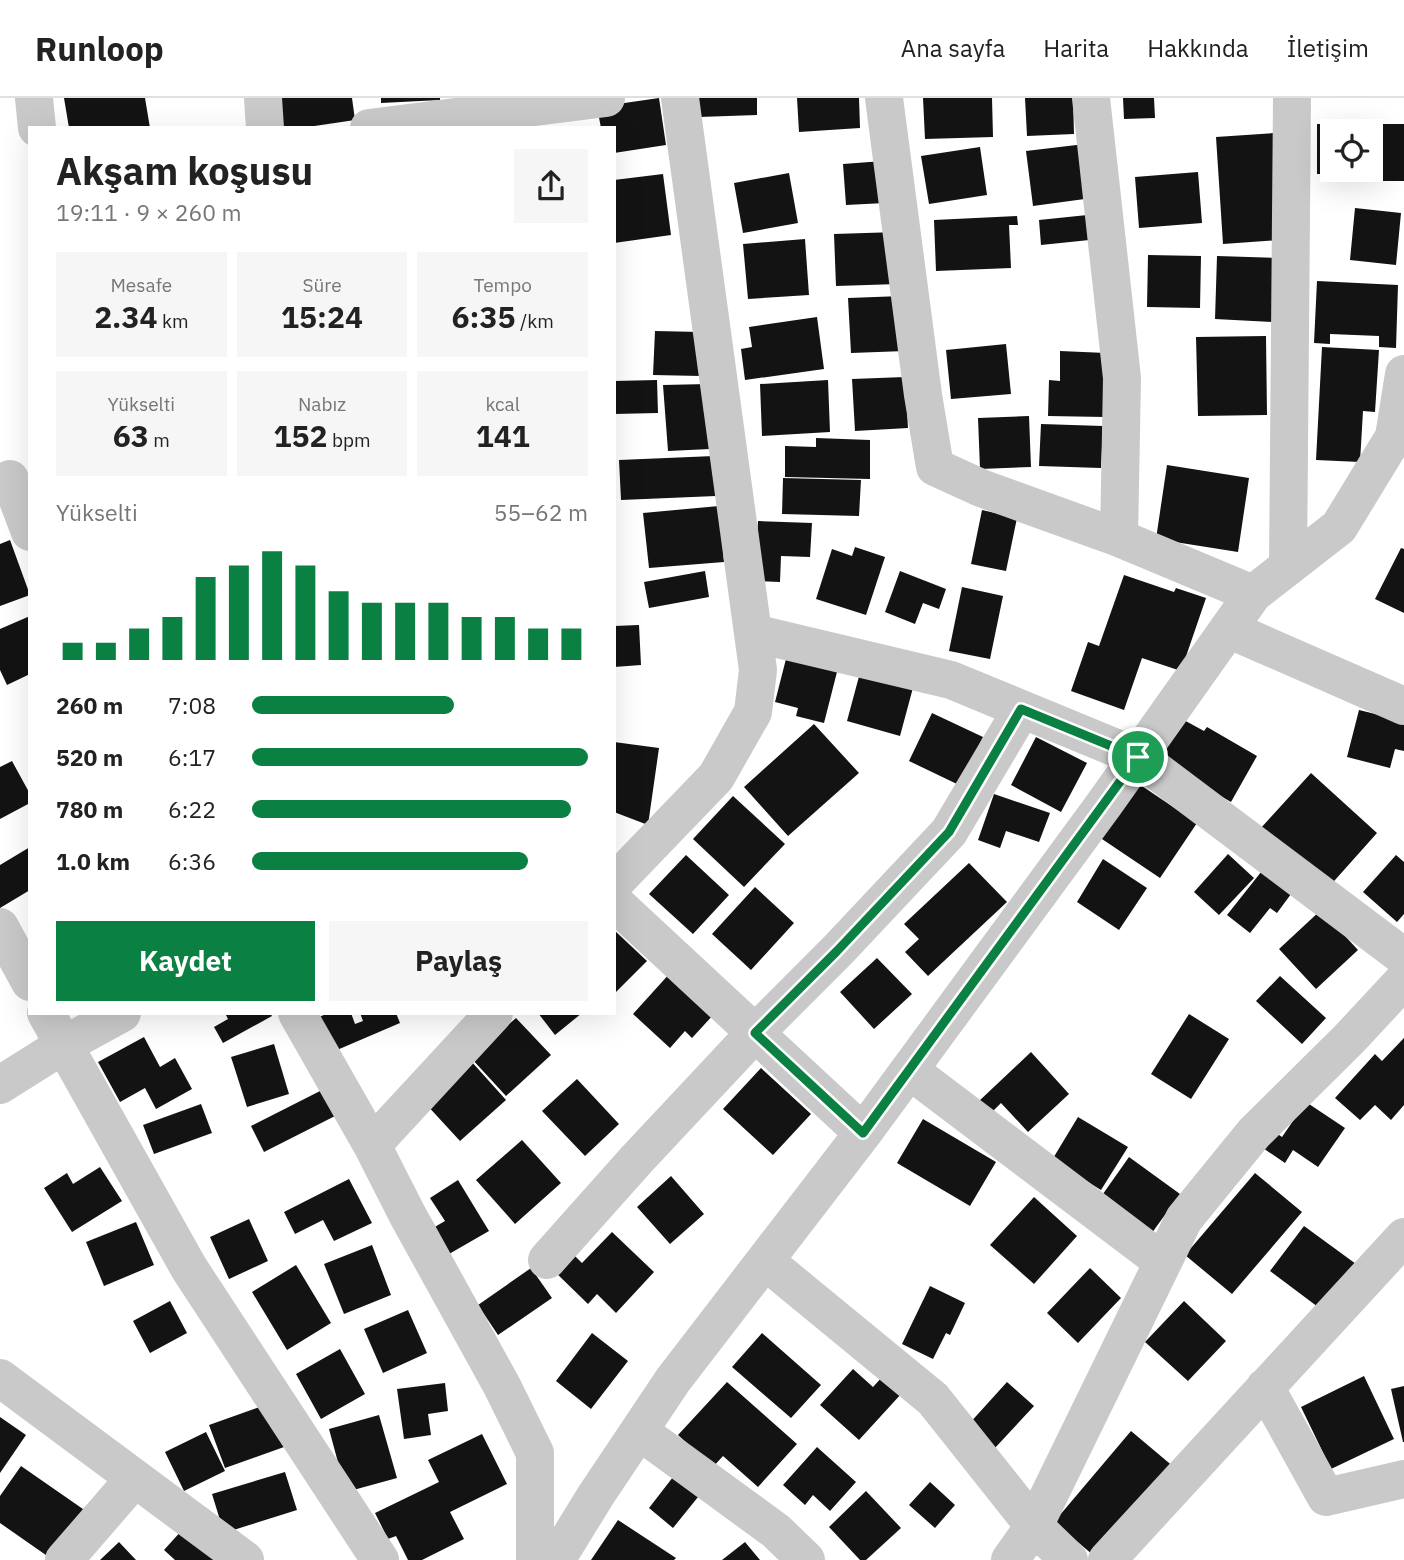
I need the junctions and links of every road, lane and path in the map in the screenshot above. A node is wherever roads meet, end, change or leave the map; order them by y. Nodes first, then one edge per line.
1 (34, 98) edge
2 (263, 98) edge
3 (606, 98) edge
4 (680, 98) edge
5 (884, 98) edge
6 (1091, 98) edge
7 (1292, 98) edge
8 (475, 113) edge
9 (37, 126) edge
10 (265, 126) edge
11 (383, 126) edge
12 (1404, 374) edge
13 (1390, 472) edge
14 (13, 478) edge
15 (28, 526) edge
16 (1119, 537) junction
17 (1288, 567) junction
18 (1253, 594) junction
19 (1228, 628) junction
20 (753, 633) junction
21 (1404, 706) edge
22 (1021, 709) junction
23 (1138, 757) junction
24 (616, 881) edge
25 (616, 904) edge
26 (0, 928) edge
27 (1404, 957) edge
28 (28, 978) edge
29 (1404, 980) edge
30 (114, 1015) edge
31 (298, 1015) edge
32 (492, 1015) edge
33 (54, 1029) edge
34 (755, 1033) junction
35 (909, 1070) junction
36 (0, 1085) edge
37 (863, 1133) junction
38 (372, 1145) junction
39 (1404, 1237) edge
40 (547, 1260) dead end
41 (765, 1261) junction
42 (1163, 1262) junction
43 (0, 1378) edge
44 (1265, 1387) junction
45 (639, 1431) junction
46 (135, 1478) junction
47 (1404, 1479) edge
48 (1034, 1526) junction
49 (64, 1560) edge
50 (245, 1560) edge
51 (380, 1560) edge
52 (535, 1560) edge
53 (556, 1560) edge
54 (806, 1560) edge
55 (1010, 1560) edge
56 (1069, 1560) edge
57 (1107, 1560) edge

1 - 9 street
2 - 10 street
3 - 8 street
4 - 20 street
5 - 16 street
6 - 16 street
7 - 17 street
8 - 11 street
12 - 13 street
13 - 17 street
14 - 15 street
16 - 18 street
17 - 18 street
18 - 19 street
19 - 21 street
19 - 23 street
20 - 22 street
20 - 24 street
22 - 23 street
22 - 34 street
23 - 27 street
23 - 35 street
25 - 34 street
26 - 28 street
29 - 42 street
30 - 33 street
31 - 38 street
32 - 38 street
33 - 36 street
33 - 51 street
34 - 37 street
34 - 40 street
35 - 37 street
35 - 42 street
37 - 41 street
38 - 52 street
39 - 44 street
41 - 45 street
41 - 48 street
42 - 48 street
43 - 46 street
44 - 47 street
44 - 57 street
45 - 53 street
45 - 54 street
46 - 49 street
46 - 50 street
48 - 55 street
48 - 56 street

